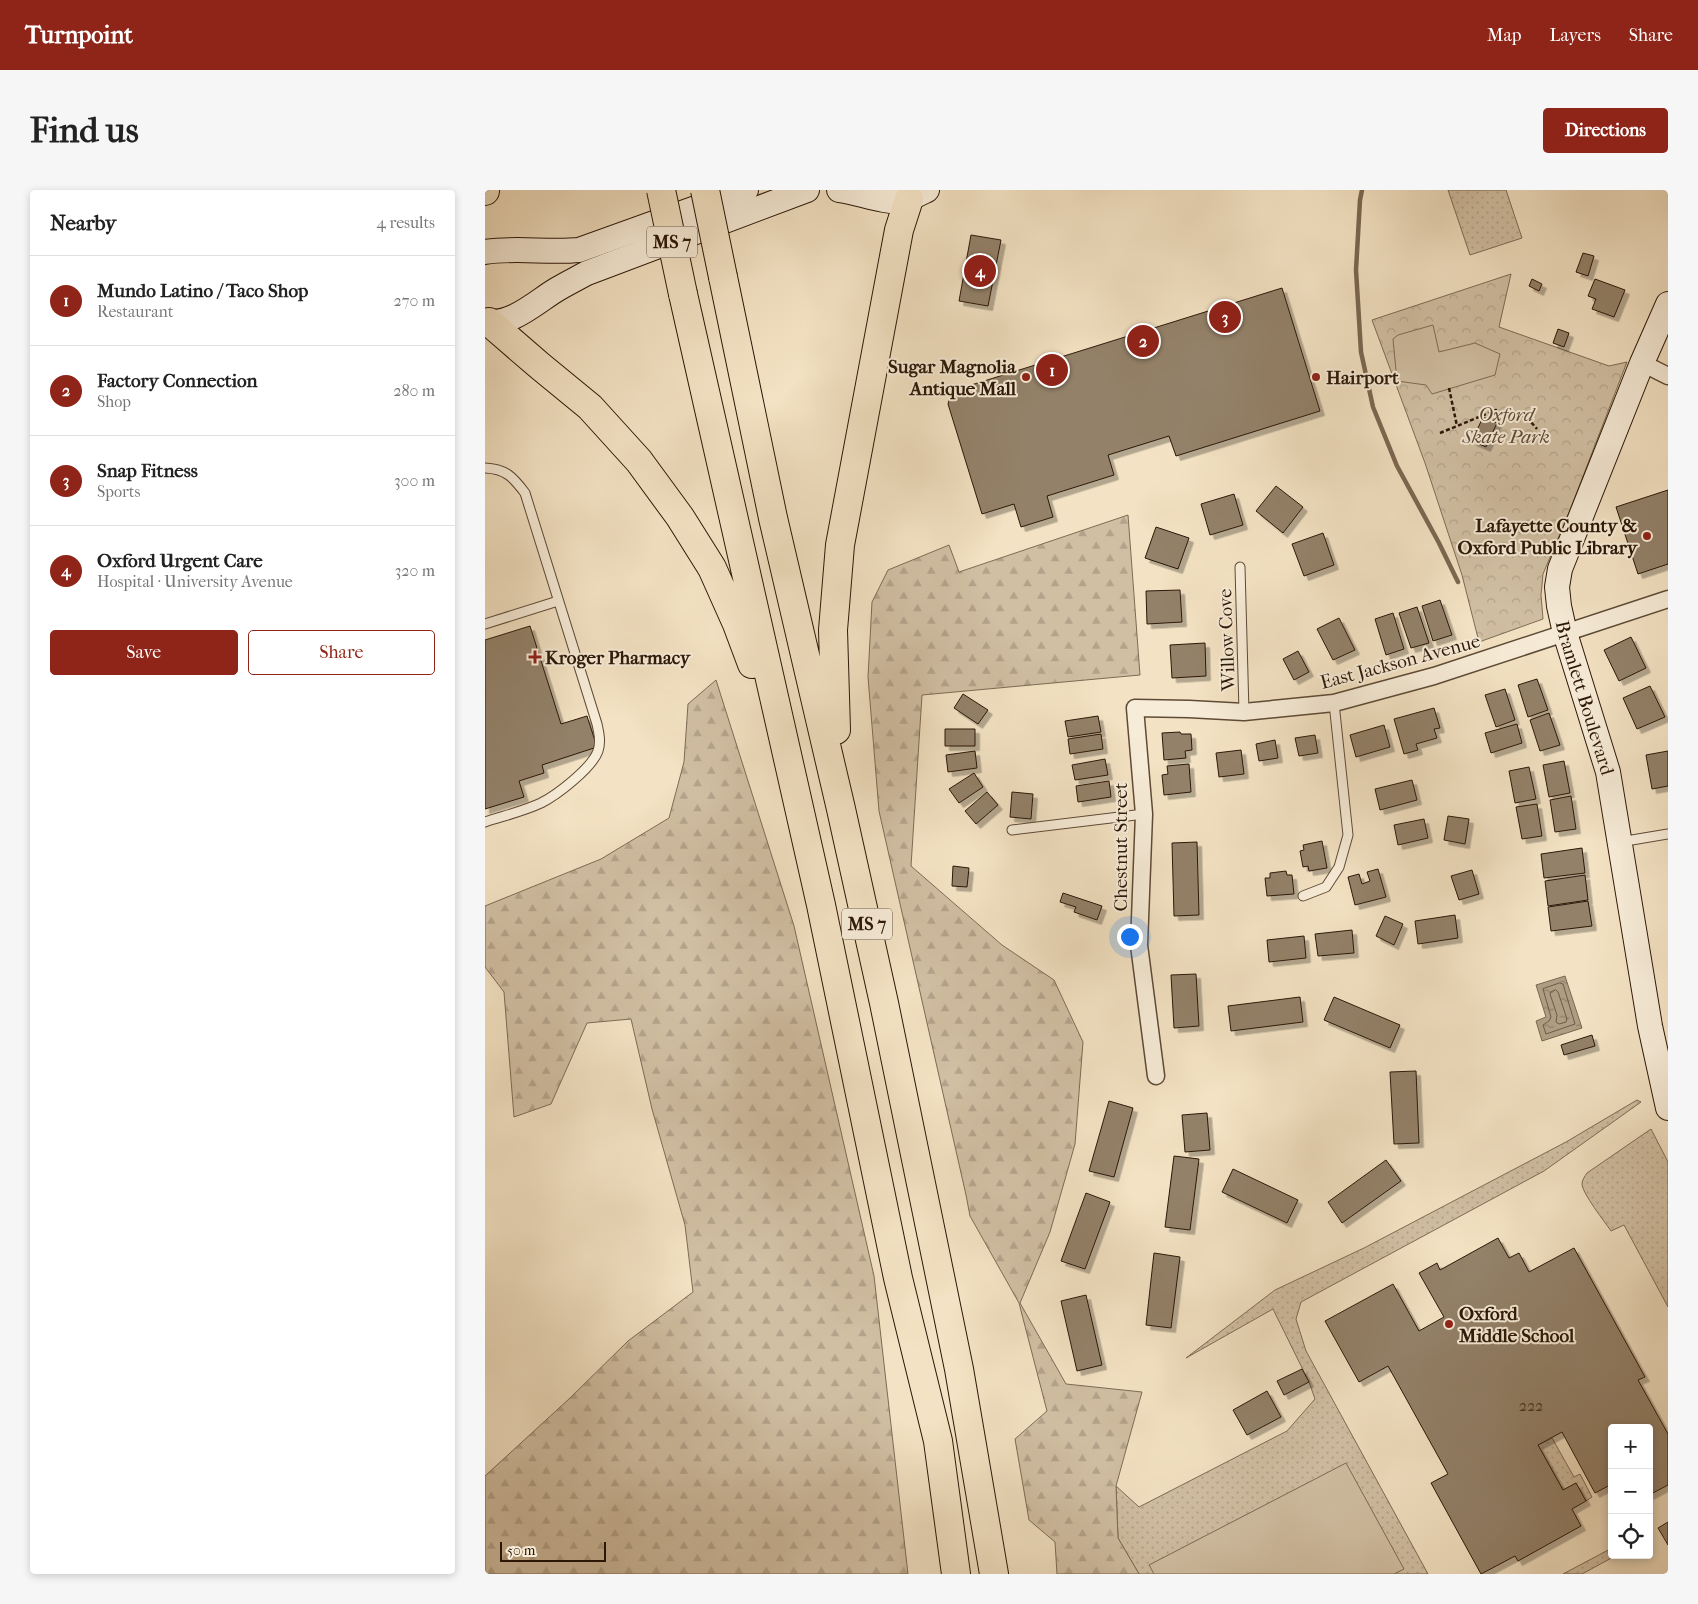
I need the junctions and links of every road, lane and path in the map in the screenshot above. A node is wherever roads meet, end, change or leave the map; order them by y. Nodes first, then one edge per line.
1 (661, 190) edge
2 (705, 190) edge
3 (746, 190) edge
4 (807, 190) edge
5 (839, 190) edge
6 (918, 194) edge
7 (485, 252) edge
8 (1668, 304) edge
9 (487, 321) edge
10 (1642, 363) junction
11 (1668, 376) edge
12 (1449, 388) dead end
13 (1457, 426) junction
14 (1537, 429) dead end
15 (1440, 433) dead end
16 (485, 468) edge
17 (1240, 567) dead end
18 (1668, 599) edge
19 (558, 601) junction
20 (485, 624) edge
21 (1565, 633) junction
22 (1334, 703) junction
23 (1135, 708) joint
24 (1244, 712) junction
25 (787, 757) junction
26 (841, 809) junction
27 (1144, 814) junction
28 (485, 822) edge
29 (1012, 830) dead end
30 (1668, 834) edge
31 (1619, 842) junction
32 (1303, 896) dead end
33 (1156, 1076) dead end
34 (1667, 1104) edge
35 (956, 1574) edge
36 (994, 1574) edge

1 - 25 highway, MS 7, bridge
2 - 26 highway, MS 7, bridge
3 - 7 street
4 - 9 street
5 - 6 street
6 - 26 highway
8 - 10 street, Bramlett Boulevard
9 - 25 highway
10 - 11 street
10 - 21 street, Bramlett Boulevard
12 - 13 path
13 - 14 path
13 - 15 path
16 - 19 lane
17 - 24 lane, Willow Cove
18 - 21 street, East Jackson Avenue
19 - 20 lane
19 - 28 lane
21 - 22 street, East Jackson Avenue
21 - 31 street, Bramlett Boulevard
22 - 24 street, East Jackson Avenue
22 - 32 lane
23 - 24 street, East Jackson Avenue
23 - 27 street, Chestnut Street
25 - 35 highway, MS 7
26 - 36 highway, MS 7
27 - 29 lane
27 - 33 street, Chestnut Street
30 - 31 lane
31 - 34 street, Bramlett Boulevard

